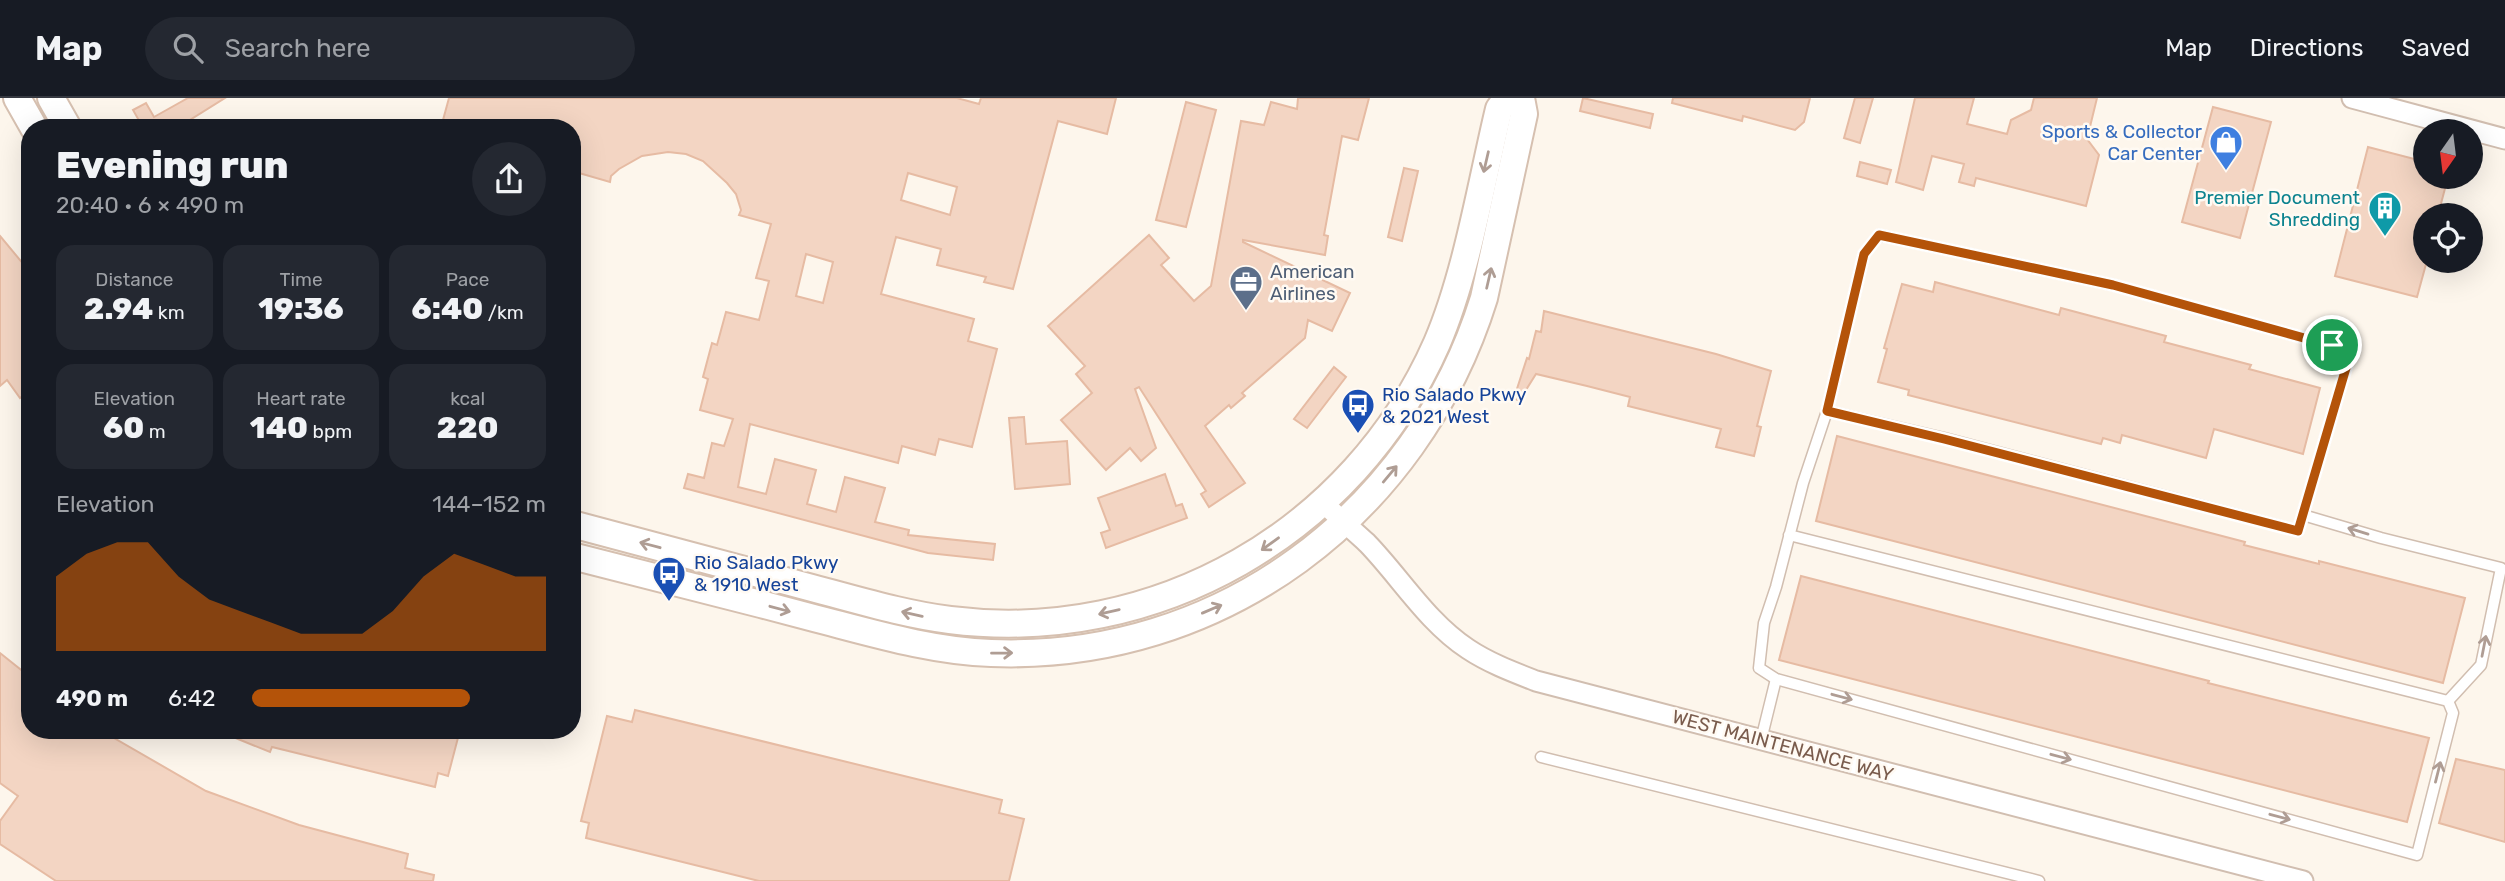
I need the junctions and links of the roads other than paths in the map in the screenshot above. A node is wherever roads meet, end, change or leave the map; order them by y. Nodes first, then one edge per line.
1 (17, 98) edge
2 (51, 98) edge
3 (1507, 98) edge
4 (1521, 98) edge
5 (2352, 98) edge
6 (29, 119) edge
7 (63, 119) edge
8 (2505, 139) edge
9 (1827, 411) junction
10 (1323, 502) junction
11 (2303, 515) junction
12 (1343, 523) junction
13 (581, 526) edge
14 (1789, 535) junction
15 (581, 558) edge
16 (1776, 679) junction
17 (2448, 701) junction
18 (1761, 740) junction
19 (1541, 758) dead end
20 (2039, 881) edge
21 (2303, 881) edge

1 - 6 main road
2 - 7 main road
3 -> 10 main road
12 -> 4 main road
5 - 8 street
9 - 11 lane
9 - 11 lane
9 - 14 lane
10 - 12 street, WEST MAINTENANCE WAY
10 -> 13 main road
17 -> 11 lane
15 -> 12 main road
12 - 18 street, WEST MAINTENANCE WAY
14 - 16 lane
14 - 17 lane
16 -> 17 lane
16 - 18 lane
18 - 21 street, WEST MAINTENANCE WAY
19 - 20 lane

